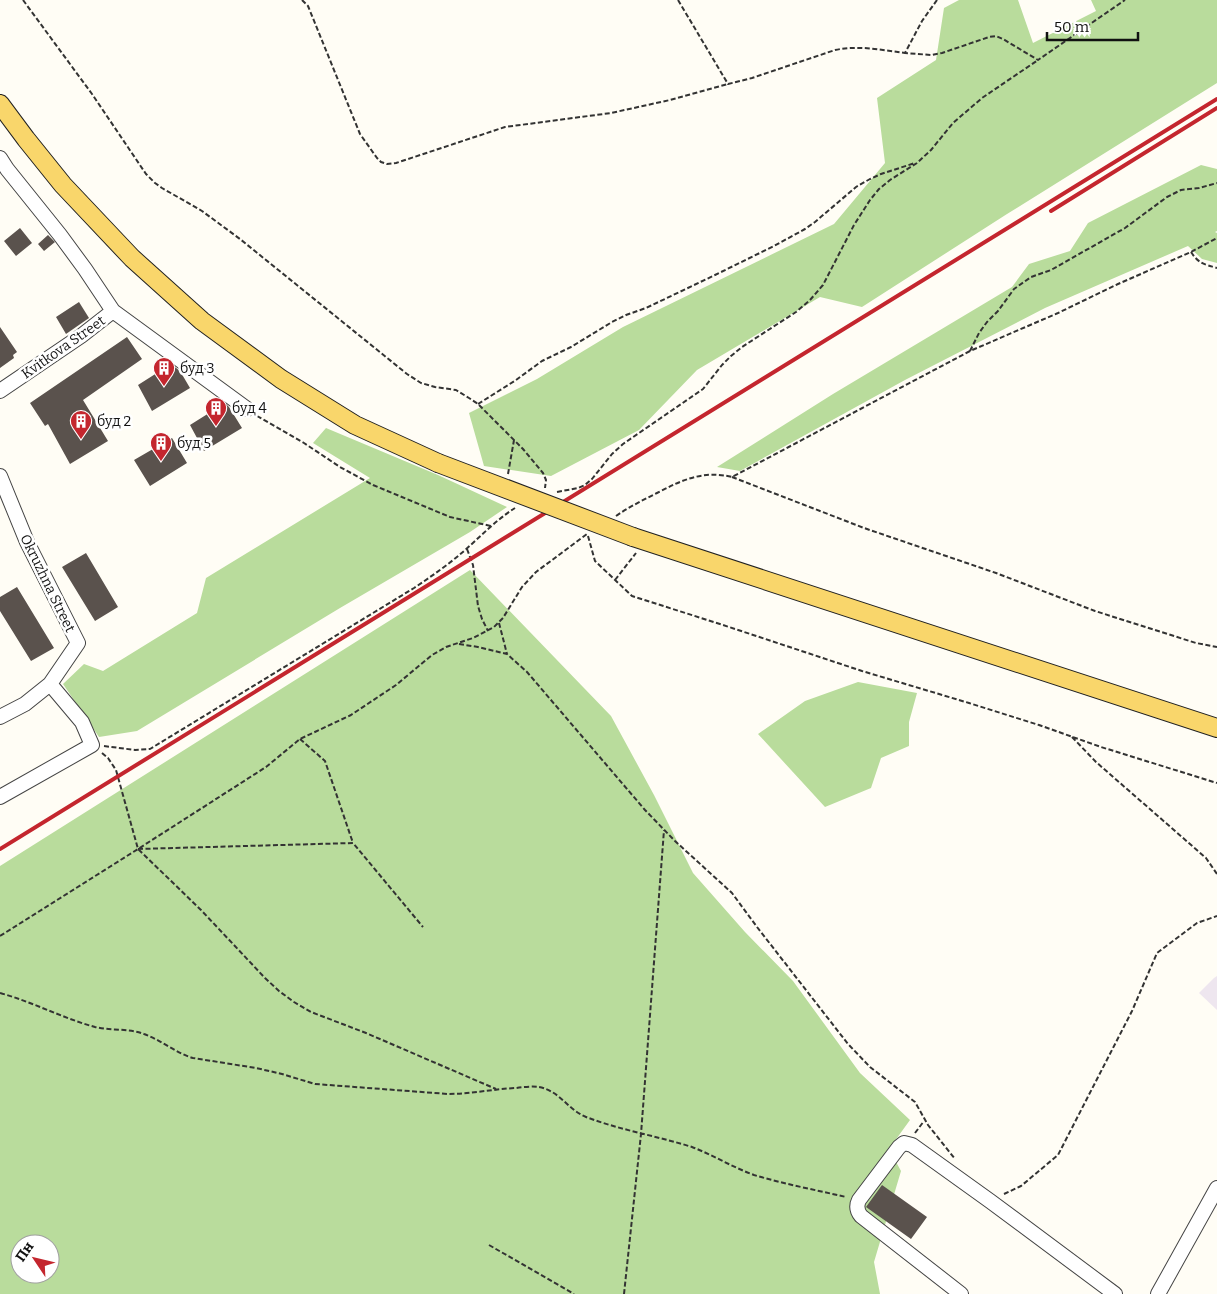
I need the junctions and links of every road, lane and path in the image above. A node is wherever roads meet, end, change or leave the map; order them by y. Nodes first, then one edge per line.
1 (22, 0) edge
2 (302, 0) edge
3 (678, 0) edge
4 (937, 0) edge
5 (1115, 0) edge
6 (1124, 0) edge
7 (1120, 3) junction
8 (905, 53) junction
9 (1038, 60) junction
10 (728, 84) junction
11 (0, 104) edge
12 (917, 163) junction
13 (2, 167) edge
14 (1217, 183) edge
15 (1217, 238) edge
16 (1191, 252) junction
17 (1217, 268) edge
18 (113, 311) junction
19 (970, 350) junction
20 (0, 391) edge
21 (478, 404) junction
22 (247, 409) joint
23 (514, 440) junction
24 (0, 476) edge
25 (732, 477) junction
26 (506, 489) junction
27 (555, 492) dead end
28 (545, 493) dead end
29 (520, 505) dead end
30 (613, 518) dead end
31 (491, 526) junction
32 (639, 540) junction
33 (467, 548) junction
34 (615, 580) junction
35 (499, 623) junction
36 (488, 631) junction
37 (456, 644) junction
38 (1217, 647) edge
39 (508, 654) junction
40 (50, 684) junction
41 (0, 717) edge
42 (1217, 728) edge
43 (1072, 736) junction
44 (300, 739) junction
45 (92, 745) junction
46 (1217, 783) edge
47 (0, 797) edge
48 (664, 830) junction
49 (353, 843) junction
50 (138, 849) junction
51 (1217, 874) edge
52 (1217, 916) edge
53 (423, 927) dead end
54 (0, 936) edge
55 (0, 993) edge
56 (496, 1089) junction
57 (641, 1134) junction
58 (960, 1165) dead end
59 (1217, 1188) edge
60 (858, 1200) junction
61 (990, 1201) junction
62 (489, 1245) dead end
63 (574, 1294) edge
64 (624, 1294) edge
65 (961, 1294) edge
66 (1115, 1294) edge
67 (1158, 1294) edge

1 - 21 path
2 - 10 path
3 - 10 path
4 - 8 path
5 - 7 path
6 - 7 path
7 - 9 path
8 - 9 path
8 - 10 path
9 - 12 path
11 - 26 main road, bridge
12 - 21 path
12 - 27 path
13 - 18 street
14 - 19 path
15 - 16 path
16 - 17 path
16 - 19 path
18 - 20 street, Kvitkova Street
18 - 22 street, Kvitkova Street
19 - 25 path
21 - 23 path
22 - 31 path
23 - 26 path
23 - 28 path
24 - 40 street, Okruzhna Street
25 - 30 path
25 - 38 path
26 - 32 main road, bridge
29 - 31 path
31 - 33 path
32 - 34 path
32 - 42 main road
33 - 36 path
33 - 45 path
34 - 35 path
34 - 43 path
35 - 36 path
35 - 39 path
36 - 37 path
37 - 39 path
37 - 44 path
39 - 48 path
40 - 41 street
40 - 45 street
43 - 46 path
43 - 51 path
44 - 49 path
44 - 50 path
45 - 47 street
45 - 50 path
48 - 57 path
48 - 58 path
49 - 50 path
49 - 53 path
50 - 54 path
50 - 56 path
52 - 61 path
55 - 56 path
56 - 57 path
57 - 60 path
57 - 64 path
59 - 67 street
60 - 61 street
60 - 65 street
61 - 66 street
62 - 63 path

